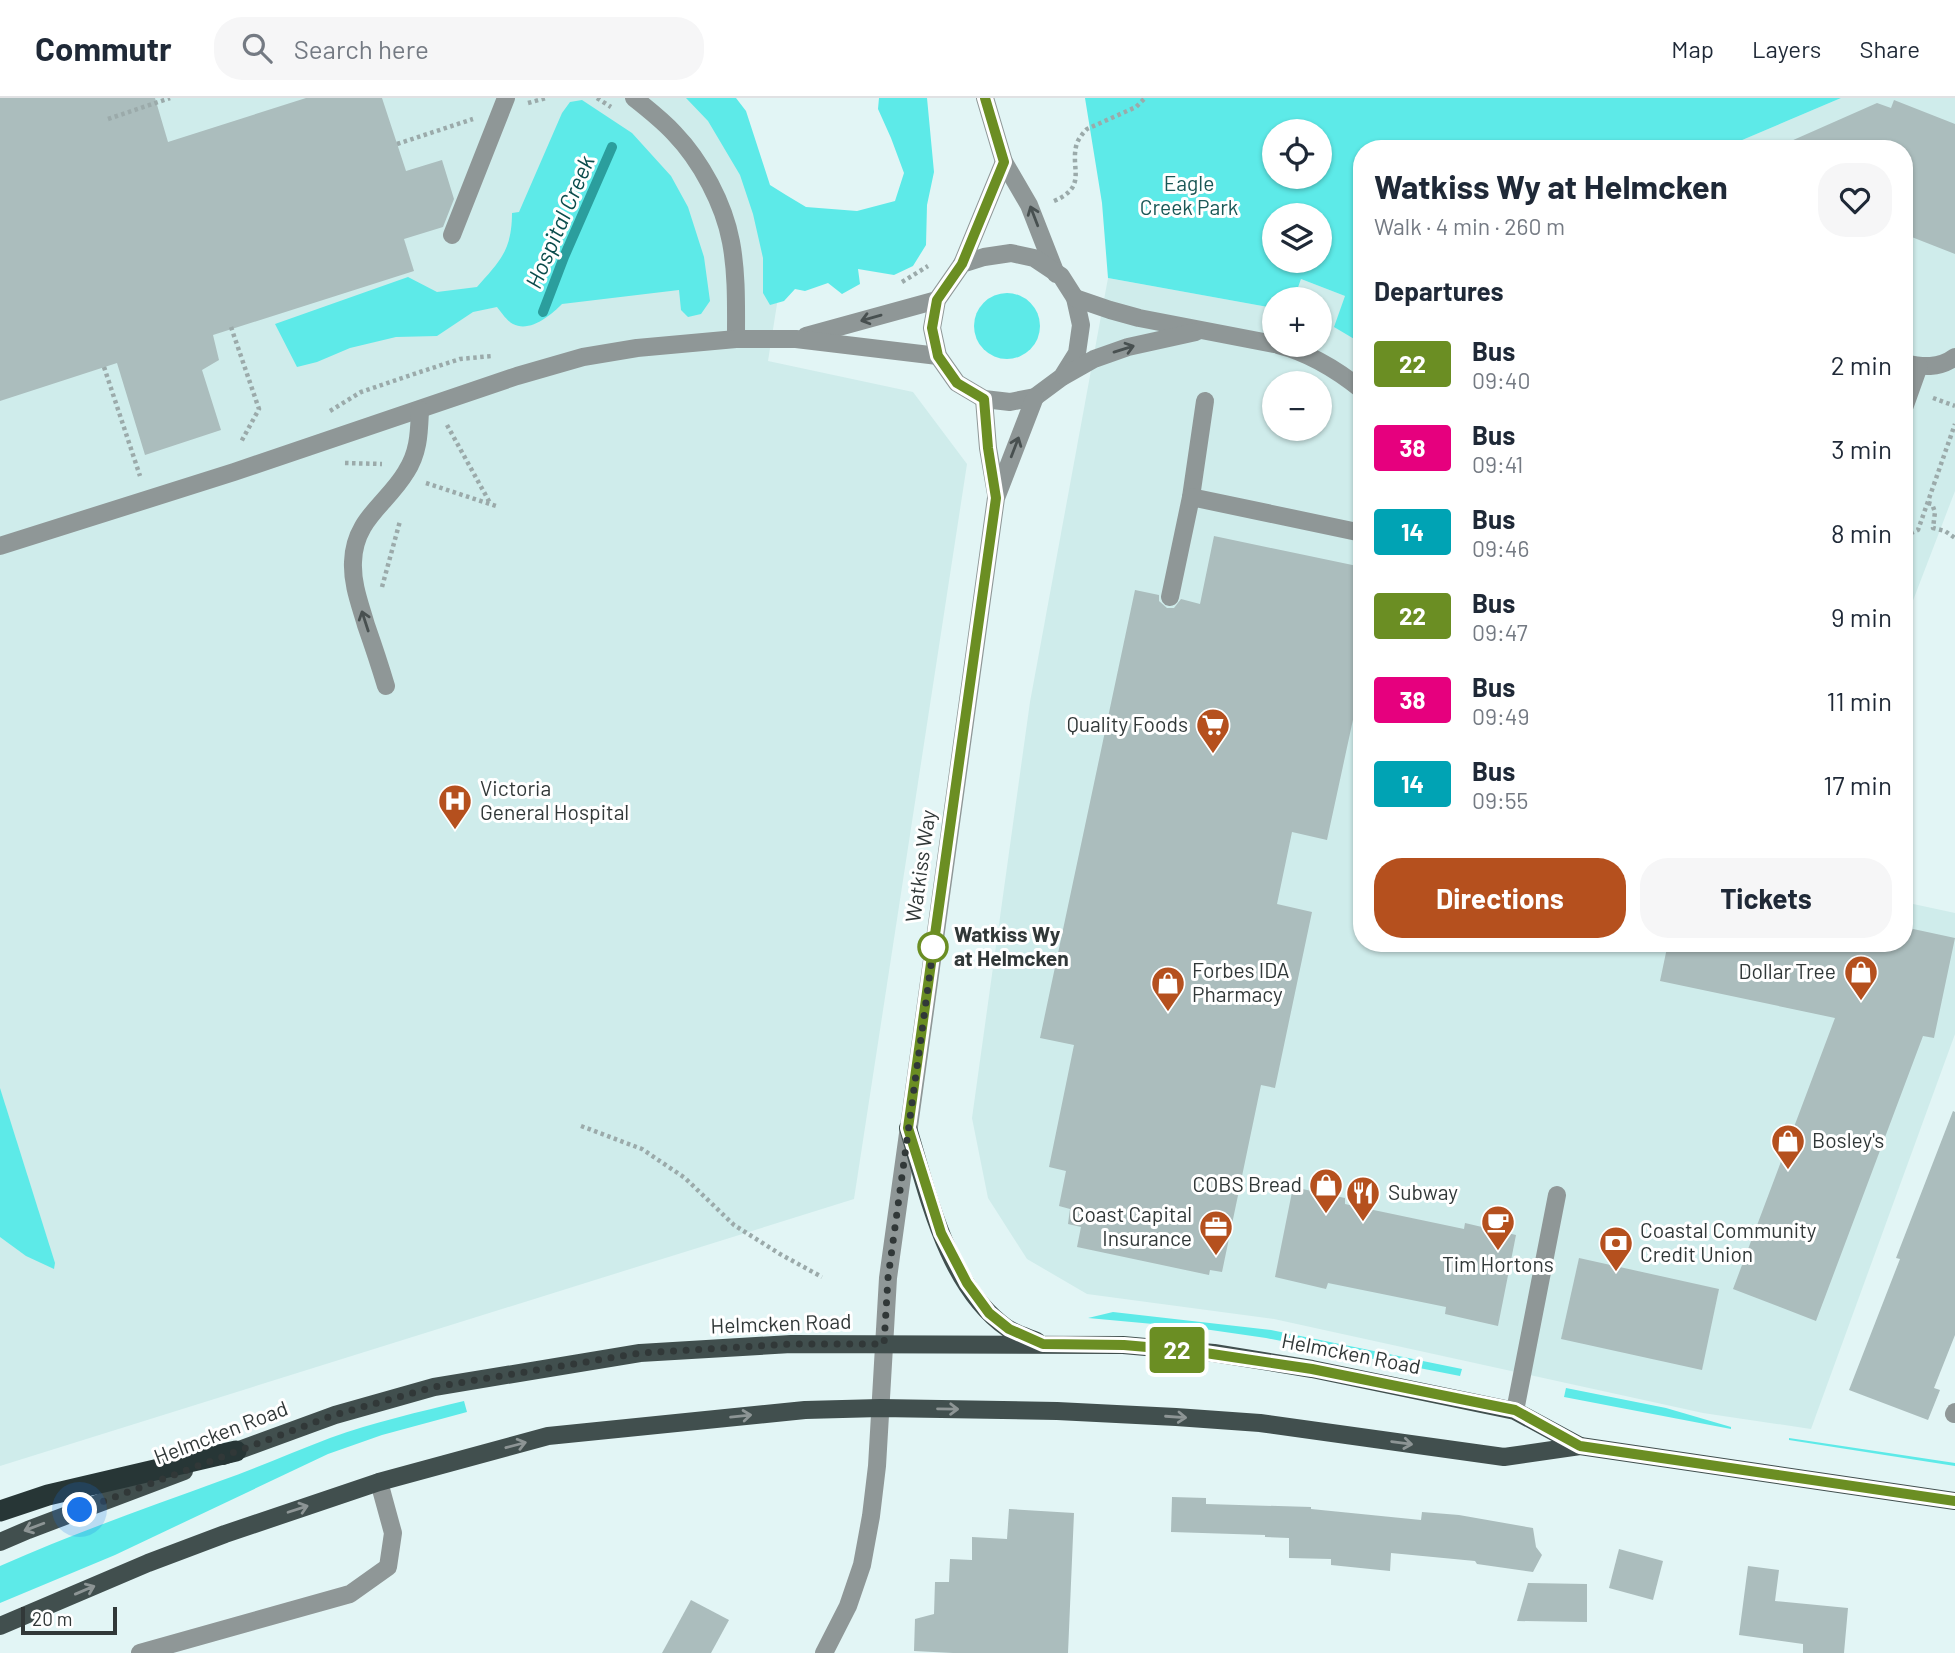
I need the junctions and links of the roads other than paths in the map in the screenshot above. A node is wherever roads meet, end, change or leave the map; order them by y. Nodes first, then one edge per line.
1 (506, 98) edge
2 (634, 98) edge
3 (985, 98) edge
4 (1004, 162) junction
5 (452, 235) dead end
6 (962, 264) junction
7 (1056, 274) junction
8 (1075, 298) junction
9 (937, 300) junction
10 (1203, 331) junction
11 (736, 339) junction
12 (796, 339) junction
13 (1262, 342) edge
14 (938, 356) junction
15 (1312, 357) edge
16 (1955, 357) edge
17 (1913, 364) edge
18 (1062, 377) junction
19 (1353, 383) edge
20 (1035, 397) junction
21 (984, 399) junction
22 (1205, 401) dead end
23 (420, 410) junction
24 (1191, 497) junction
25 (996, 498) junction
26 (59, 528) junction
27 (1353, 531) edge
28 (65, 545) dead end
29 (0, 546) edge
30 (1170, 597) dead end
31 (386, 686) dead end
32 (908, 1128) junction
33 (1557, 1195) dead end
34 (884, 1344) junction
35 (1043, 1344) junction
36 (880, 1408) junction
37 (1515, 1410) junction
38 (1580, 1446) junction
39 (236, 1451) junction
40 (379, 1482) junction
41 (1955, 1501) edge
42 (0, 1511) edge
43 (0, 1542) edge
44 (0, 1626) edge
45 (140, 1653) edge
46 (824, 1653) edge

1 - 5 street
2 - 11 street
3 - 4 street
4 - 6 street
7 -> 4 street
6 - 7 street
6 - 9 street
7 - 8 street
8 - 10 street
8 - 18 street
9 -> 12 street
9 - 14 street
10 - 13 street
18 -> 10 street
11 - 12 street
11 - 23 street
12 - 14 street
14 - 21 street
15 - 19 street
16 - 17 street
18 - 20 street
20 - 21 street
25 -> 20 street, Watkiss Way
21 - 25 street, Watkiss Way
22 - 24 street
23 - 26 street
31 -> 23 street
24 - 27 street
24 - 30 street
25 - 32 street, Watkiss Way
26 - 28 street
26 - 29 street
32 - 34 street, Watkiss Way
32 - 35 main road
33 - 37 street
34 - 35 main road, Helmcken Road
34 - 36 street, Watkiss Way
34 - 39 main road, Helmcken Road
35 - 37 main road, Helmcken Road
36 -> 38 main road, Helmcken Road
40 -> 36 main road, Helmcken Road
36 - 46 street, Watkiss Way
37 - 38 main road, Helmcken Road
38 - 41 main road, Helmcken Road
39 - 42 highway
39 -> 43 main road, Helmcken Road
44 -> 40 main road, Helmcken Road
40 - 45 street

